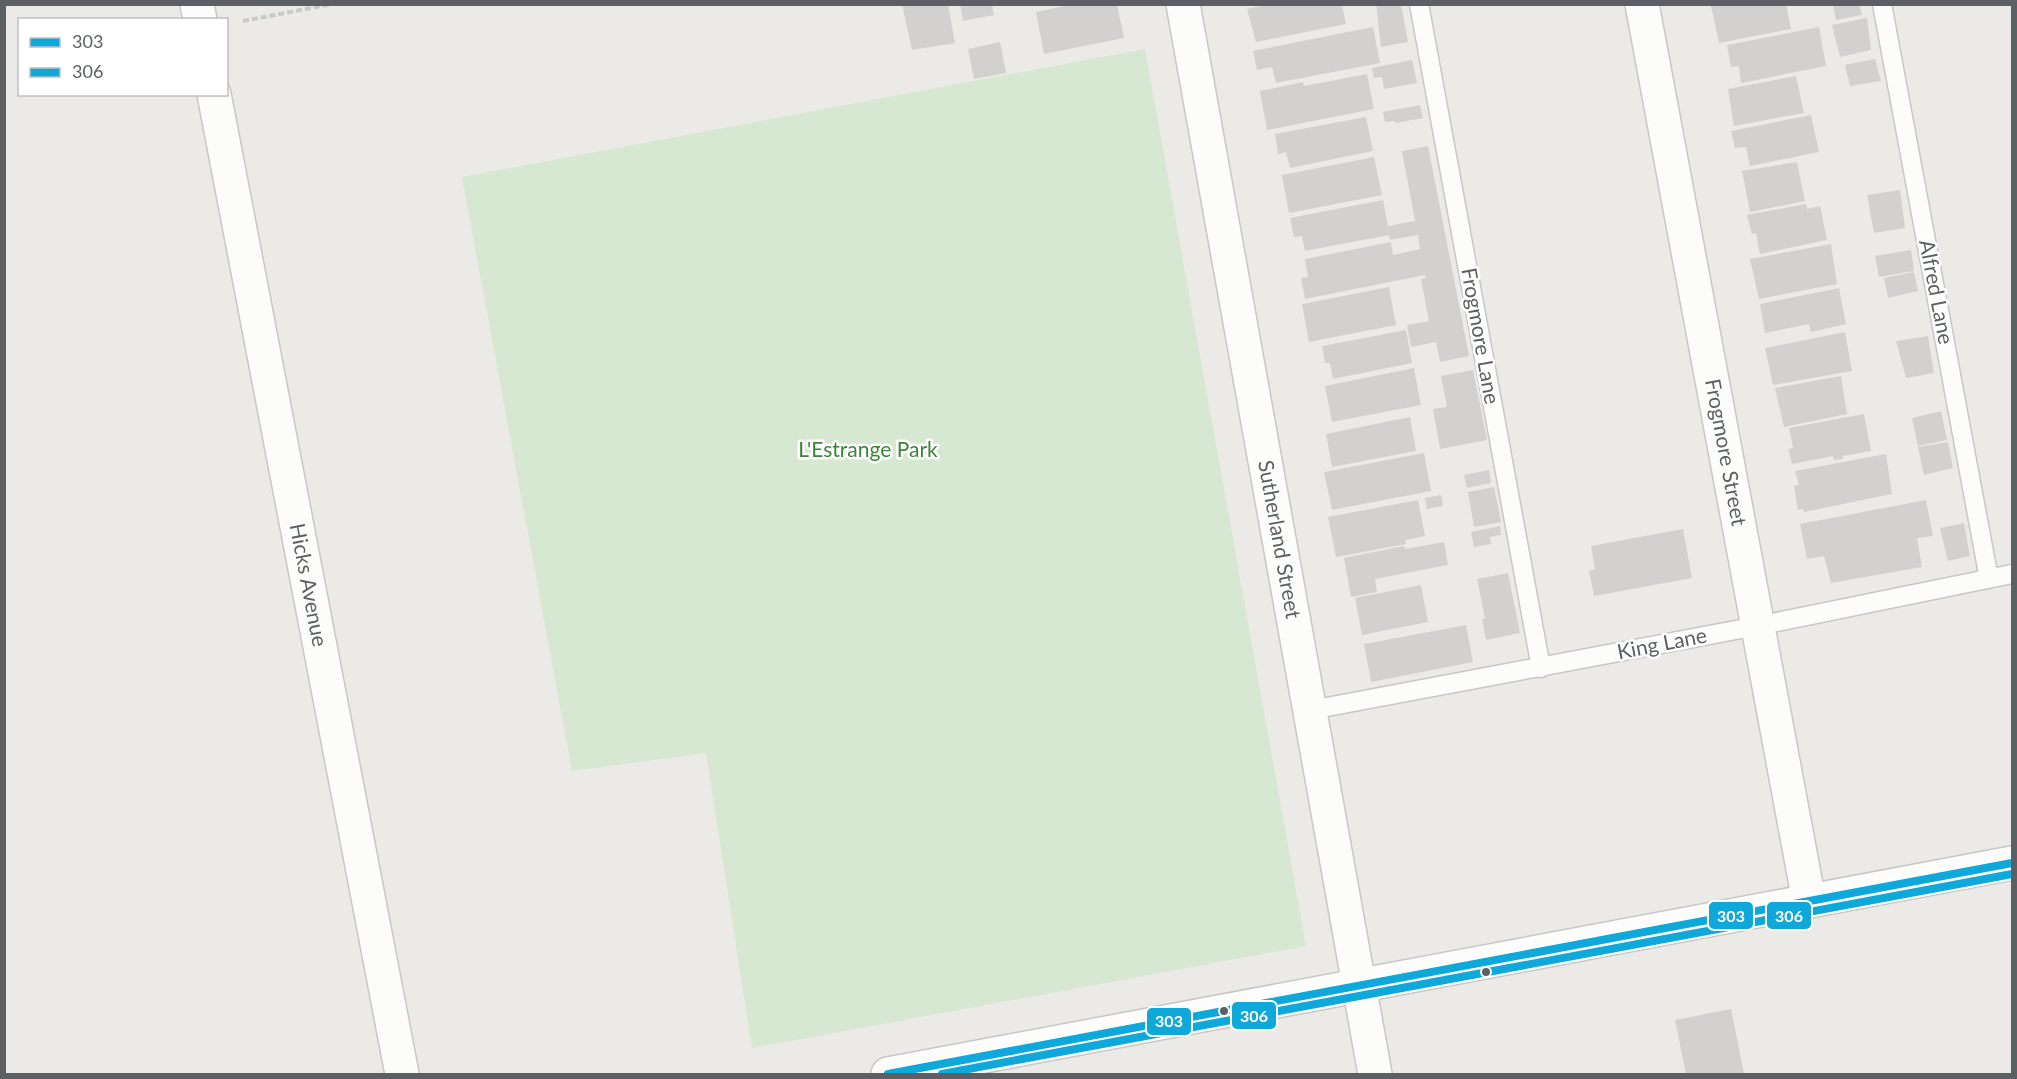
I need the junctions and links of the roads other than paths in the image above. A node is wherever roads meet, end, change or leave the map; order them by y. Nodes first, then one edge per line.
1 (1183, 4) edge
2 (1419, 4) edge
3 (1642, 4) edge
4 (1882, 4) edge
5 (214, 96) edge
6 (2013, 574) edge
7 (1989, 579) junction
8 (1757, 626) junction
9 (1541, 668) junction
10 (1311, 710) junction
11 (2013, 863) edge
12 (1809, 901) junction
13 (1360, 985) junction
14 (402, 1074) edge
15 (888, 1074) edge
16 (1376, 1074) edge

1 - 10 street, Sutherland Street
2 - 9 lane, Frogmore Lane
3 - 8 street, Frogmore Street
4 - 7 lane, Alfred Lane
5 - 14 street, Hicks Avenue
6 - 7 lane, King Lane
7 - 8 lane, King Lane
8 - 9 lane, King Lane
8 - 12 street, Frogmore Street
9 - 10 lane, King Lane
10 - 13 street, Sutherland Street
11 - 12 street
12 - 13 street
13 - 15 street
13 - 16 street, Sutherland Street

